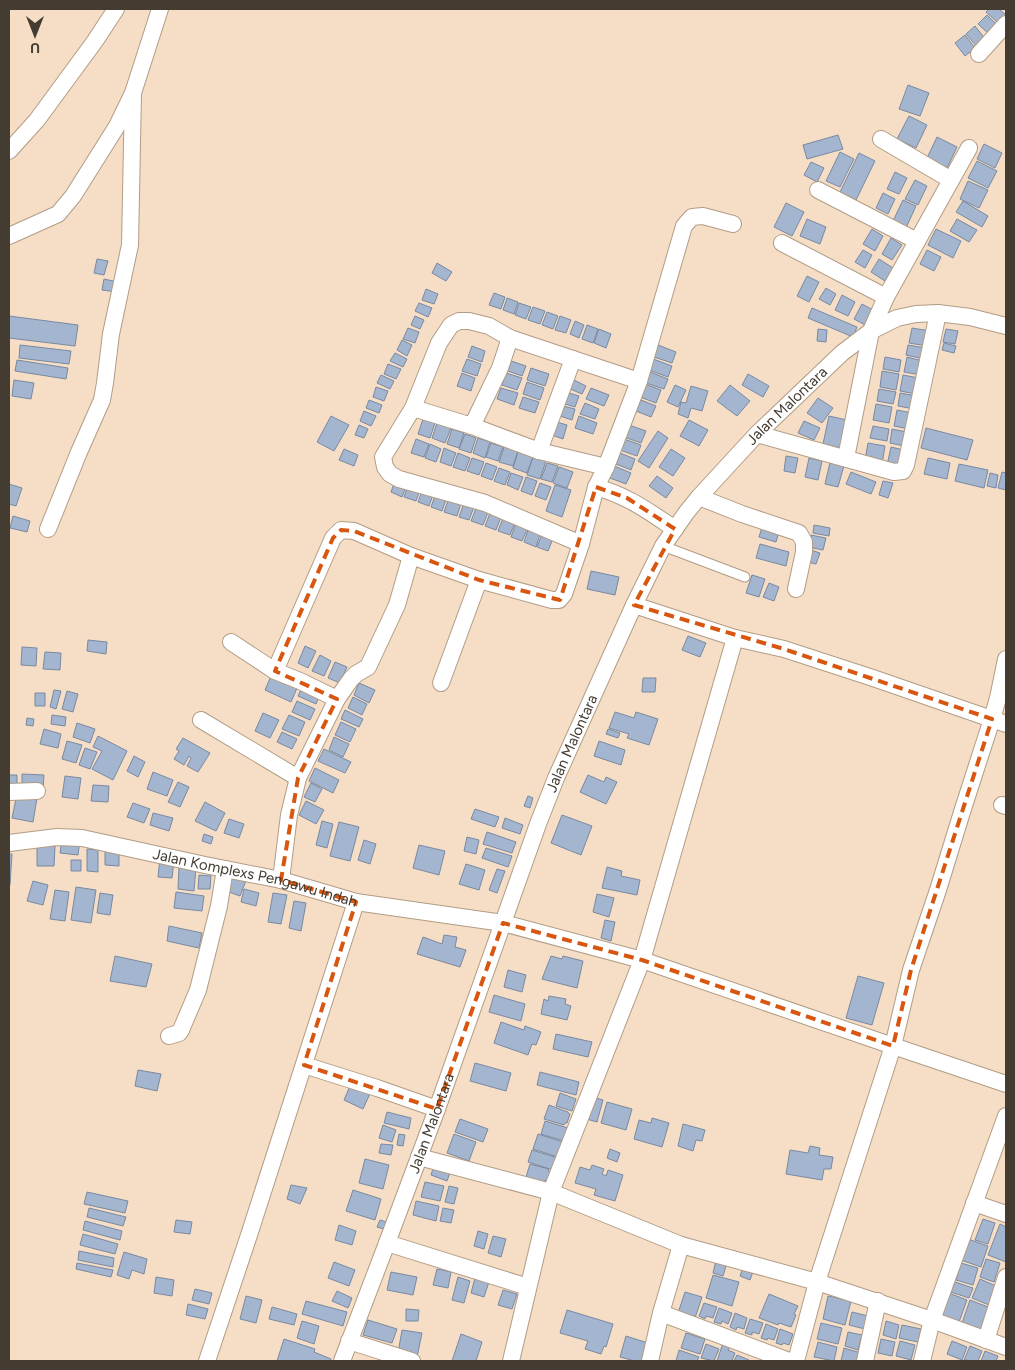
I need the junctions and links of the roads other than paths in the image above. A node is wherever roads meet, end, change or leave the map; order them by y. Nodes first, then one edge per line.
1 (116, 9) edge
2 (160, 9) edge
3 (1006, 24) edge
4 (979, 54) dead end
5 (133, 94) junction
6 (881, 139) dead end
7 (969, 148) dead end
8 (9, 151) edge
9 (951, 180) junction
10 (818, 190) dead end
11 (733, 224) dead end
12 (9, 236) edge
13 (917, 241) junction
14 (782, 243) dead end
15 (886, 297) junction
16 (938, 313) junction
17 (1006, 326) edge
18 (871, 331) junction
19 (510, 338) junction
20 (573, 359) junction
21 (639, 381) junction
22 (413, 408) junction
23 (472, 426) junction
24 (757, 434) junction
25 (539, 451) junction
26 (846, 458) junction
27 (606, 467) junction
28 (596, 487) junction
29 (699, 497) junction
30 (48, 529) dead end
31 (675, 529) junction
32 (581, 544) junction
33 (664, 546) junction
34 (411, 556) junction
35 (745, 577) dead end
36 (480, 580) junction
37 (796, 589) dead end
38 (634, 605) junction
39 (735, 638) junction
40 (231, 642) dead end
41 (1006, 659) edge
42 (276, 671) junction
43 (441, 683) dead end
44 (337, 699) junction
45 (201, 720) dead end
46 (999, 722) edge
47 (298, 778) junction
48 (37, 791) dead end
49 (9, 792) edge
50 (9, 843) edge
51 (225, 869) junction
52 (281, 880) junction
53 (356, 902) junction
54 (503, 923) junction
55 (642, 960) junction
56 (169, 1036) dead end
57 (893, 1046) junction
58 (304, 1065) junction
59 (1006, 1084) edge
60 (437, 1109) junction
61 (1006, 1116) edge
62 (419, 1157) junction
63 (551, 1192) junction
64 (974, 1203) junction
65 (1006, 1214) edge
66 (387, 1243) junction
67 (681, 1245) junction
68 (1006, 1277) edge
69 (817, 1282) junction
70 (528, 1287) junction
71 (878, 1301) junction
72 (660, 1313) junction
73 (932, 1320) junction
74 (986, 1340) junction
75 (349, 1341) junction
76 (1006, 1347) edge
77 (207, 1361) edge
78 (342, 1361) edge
79 (412, 1361) edge
80 (511, 1361) edge
81 (650, 1361) edge
82 (789, 1361) edge
83 (796, 1361) edge
84 (865, 1361) edge
85 (922, 1361) edge

1 - 8 street
2 - 5 street
3 - 4 street
5 - 12 street
5 - 30 street
6 - 9 street
7 - 9 street
9 - 13 street
10 - 13 street
11 - 21 street
13 - 15 street
14 - 15 street
15 - 18 street
16 - 17 street, Jalan Malontara
16 - 18 street, Jalan Malontara
16 - 26 street
18 - 24 street, Jalan Malontara
18 - 26 street
19 - 20 street
19 - 22 street
19 - 23 street
20 - 21 street
20 - 25 street
21 - 27 street
22 - 23 street
22 - 32 street
23 - 25 street
24 - 26 street
24 - 29 street, Jalan Malontara
25 - 27 street
27 - 28 street
28 - 31 street
28 - 32 street
29 - 31 street, Jalan Malontara
29 - 37 street
31 - 33 street, Jalan Malontara
32 - 36 street
33 - 35 lane
33 - 38 street, Jalan Malontara
34 - 36 street
34 - 42 street
34 - 44 street
36 - 43 street
38 - 39 street
38 - 54 street, Jalan Malontara
39 - 46 street
39 - 55 street
40 - 42 street
41 - 46 street
42 - 44 street
44 - 47 street
45 - 47 street
46 - 57 street
47 - 52 street
48 - 49 street
50 - 51 street, Jalan Komplexs Pengawu Indah
51 - 52 street, Jalan Komplexs Pengawu Indah
51 - 56 street
52 - 53 street, Jalan Komplexs Pengawu Indah
53 - 54 street, Jalan Komplexs Pengawu Indah
53 - 58 street
54 - 55 street, Jalan Komplexs Pengawu Indah
54 - 60 street, Jalan Malontara
55 - 57 street, Jalan Komplexs Pengawu Indah
55 - 63 street
57 - 59 street, Jalan Komplexs Pengawu Indah
57 - 69 street
58 - 60 street
58 - 77 street
60 - 62 street, Jalan Malontara
61 - 64 street
62 - 63 street
62 - 66 street, Jalan Malontara
63 - 67 street
63 - 70 street
64 - 65 street
64 - 73 street
66 - 70 street
66 - 75 street, Jalan Malontara
67 - 69 street
67 - 72 street
68 - 74 street
69 - 71 street
69 - 83 street
70 - 80 street
71 - 73 street
71 - 84 street
72 - 81 street
72 - 82 street
73 - 74 street
73 - 85 street
74 - 76 street
75 - 78 street, Jalan Malontara
75 - 79 street

